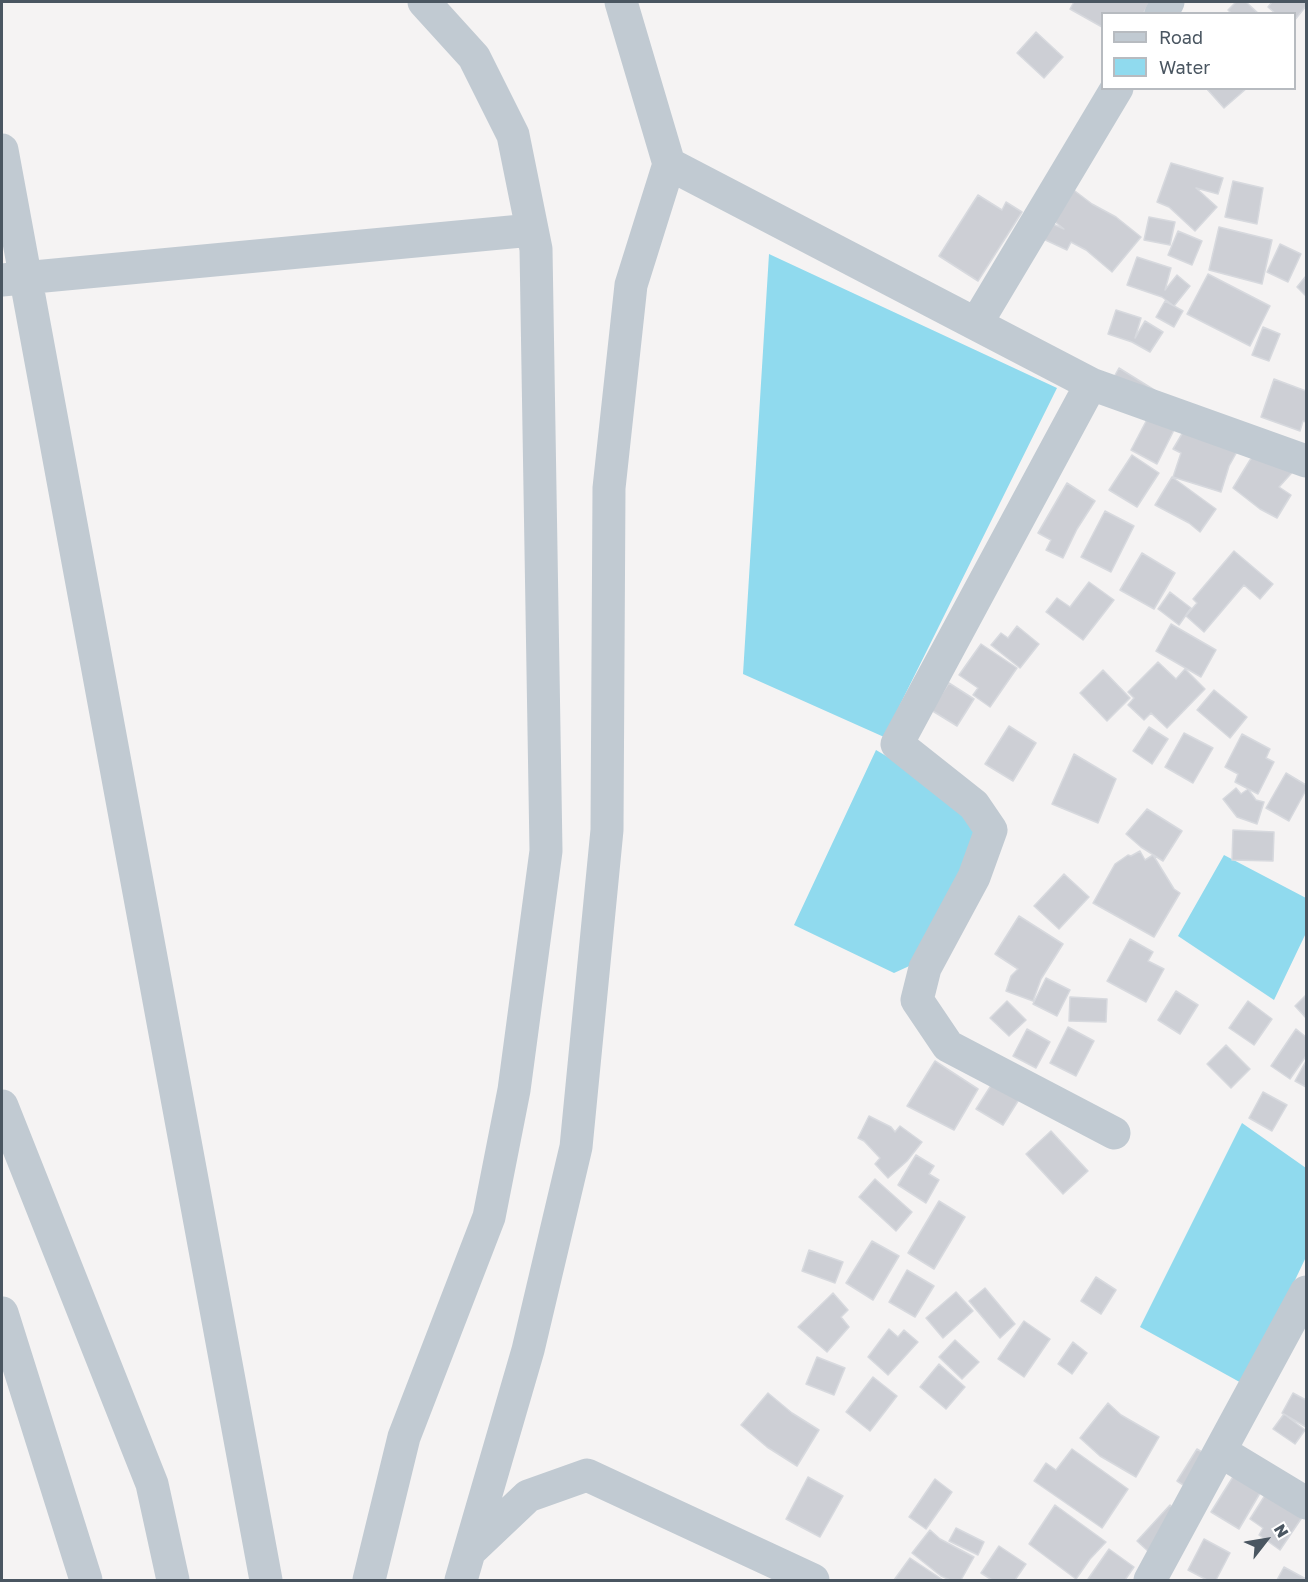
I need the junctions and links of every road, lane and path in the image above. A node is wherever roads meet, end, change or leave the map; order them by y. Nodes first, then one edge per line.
1 (424, 2) edge
2 (621, 2) edge
3 (1116, 90) edge
4 (2, 150) edge
5 (669, 164) junction
6 (532, 230) junction
7 (13, 279) edge
8 (976, 324) junction
9 (1091, 384) junction
10 (1306, 461) edge
11 (2, 1106) edge
12 (1114, 1133) dead end
13 (1306, 1292) edge
14 (2, 1313) edge
15 (1220, 1451) junction
16 (1306, 1503) edge
17 (466, 1566) edge
18 (86, 1581) edge
19 (173, 1581) edge
20 (266, 1581) edge
21 (369, 1581) edge
22 (813, 1581) edge
23 (1150, 1581) edge

1 - 6 street
2 - 5 street
3 - 8 street
4 - 7 street
5 - 8 street
5 - 17 street
6 - 7 street
6 - 21 street
7 - 20 street
8 - 9 street
9 - 10 street
9 - 12 street
11 - 19 street
13 - 15 street
14 - 18 street
15 - 16 street
15 - 23 street
17 - 22 street

